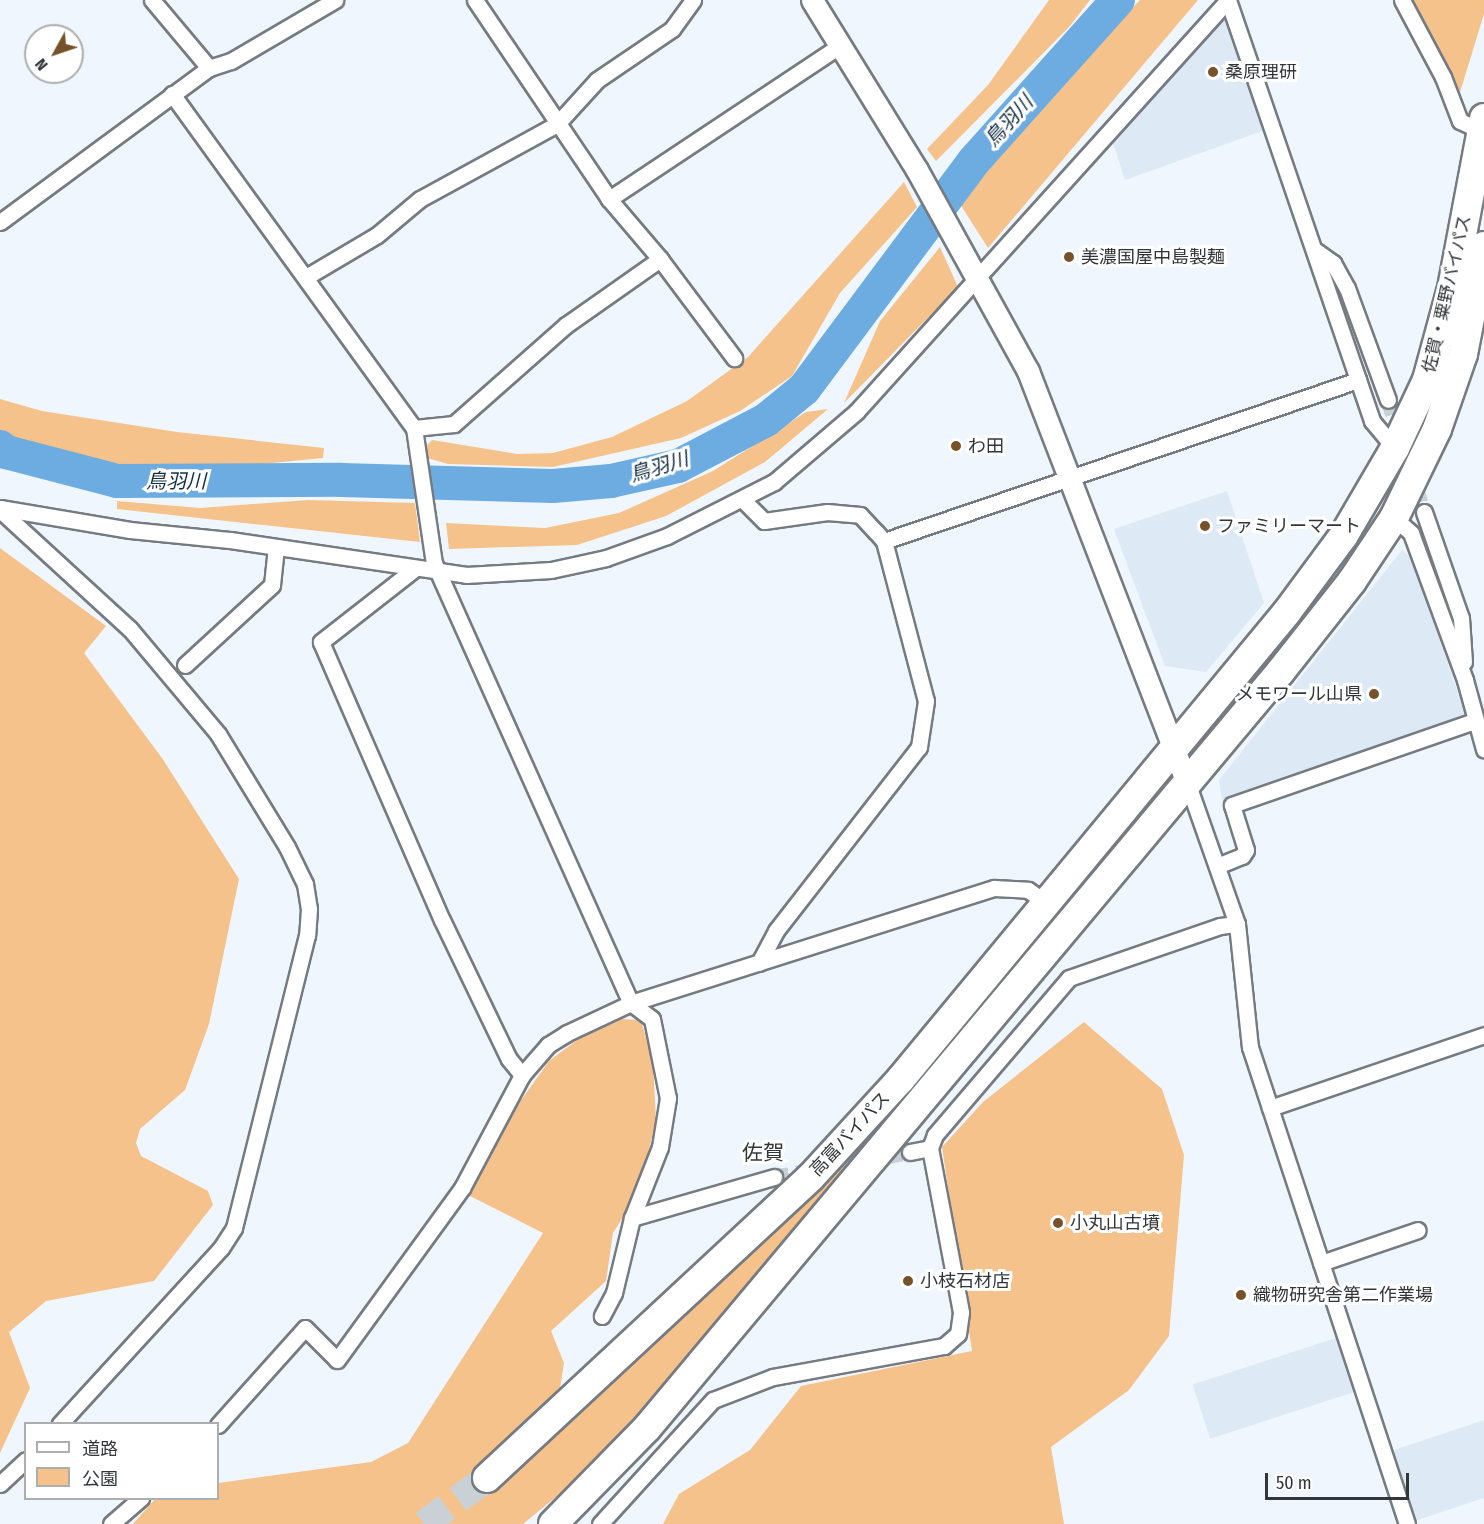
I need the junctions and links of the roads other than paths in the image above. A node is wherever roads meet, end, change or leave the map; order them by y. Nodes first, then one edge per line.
1 (152, 0) edge
2 (335, 0) edge
3 (475, 0) edge
4 (693, 0) edge
5 (812, 0) edge
6 (1228, 0) edge
7 (1402, 0) edge
8 (841, 45) junction
9 (209, 68) junction
10 (172, 94) junction
11 (557, 124) junction
12 (1482, 124) edge
13 (609, 199) junction
14 (0, 222) edge
15 (1484, 246) edge
16 (1316, 251) junction
17 (660, 258) junction
18 (975, 273) junction
19 (306, 277) junction
20 (734, 358) dead end
21 (1358, 380) junction
22 (1388, 400) tunnel mouth
23 (414, 428) junction
24 (1395, 448) junction
25 (1070, 477) junction
26 (742, 499) junction
27 (0, 509) edge
28 (1424, 512) tunnel mouth
29 (1394, 518) junction
30 (884, 542) junction
31 (276, 547) junction
32 (436, 567) junction
33 (413, 570) junction
34 (185, 665) dead end
35 (1465, 680) junction
36 (1474, 721) junction
37 (1484, 749) edge
38 (1173, 751) junction
39 (1187, 782) junction
40 (1217, 866) junction
41 (1044, 901) junction
42 (1237, 924) junction
43 (759, 963) junction
44 (631, 1003) junction
45 (1484, 1035) edge
46 (522, 1075) junction
47 (1270, 1108) junction
48 (930, 1148) junction
49 (910, 1152) tunnel mouth
50 (774, 1177) tunnel mouth
51 (632, 1218) junction
52 (1418, 1230) dead end
53 (1321, 1263) junction
54 (603, 1316) dead end
55 (62, 1422) edge
56 (219, 1424) edge
57 (24, 1462) edge
58 (487, 1478) tunnel mouth
59 (0, 1484) edge
60 (139, 1500) edge
61 (111, 1524) edge
62 (553, 1524) edge
63 (600, 1524) edge
64 (1407, 1524) edge

1 - 9 street
2 - 9 street
3 - 11 street
4 - 11 street
5 - 8 street
6 - 16 street
6 - 18 street
7 - 12 street
8 - 13 street
8 - 18 street
9 - 10 street
10 - 14 street
10 - 19 street
11 - 13 street
11 - 19 street
12 - 24 highway, 佐賀・粟野バイパス
13 - 17 street
15 - 29 highway, 佐賀・粟野バイパス
16 - 21 street
16 - 22 street
17 - 20 street
17 - 23 street
18 - 25 street
18 - 26 street
19 - 23 street
21 - 24 street
21 - 25 street
23 - 32 street
24 - 38 highway, 佐賀・粟野バイパス
25 - 30 street
25 - 38 street
26 - 30 street
26 - 32 street
27 - 31 street
27 - 55 street
28 - 35 street
29 - 35 street
29 - 39 highway, 佐賀・粟野バイパス
30 - 43 street
31 - 33 street
31 - 34 street
32 - 33 street
32 - 44 street
33 - 46 street
35 - 36 street
36 - 37 street
36 - 40 street
38 - 39 street
38 - 41 highway, 高富バイパス
39 - 40 street
39 - 62 highway, 高富バイパス
40 - 42 street
41 - 43 street
41 - 58 highway, 高富バイパス
42 - 47 street
42 - 48 street
43 - 44 street
44 - 46 street
44 - 51 street
45 - 47 street
46 - 56 street
47 - 53 street
48 - 49 street
48 - 63 street
50 - 51 street
51 - 54 street
52 - 53 street
53 - 64 street
57 - 59 street
60 - 61 street

